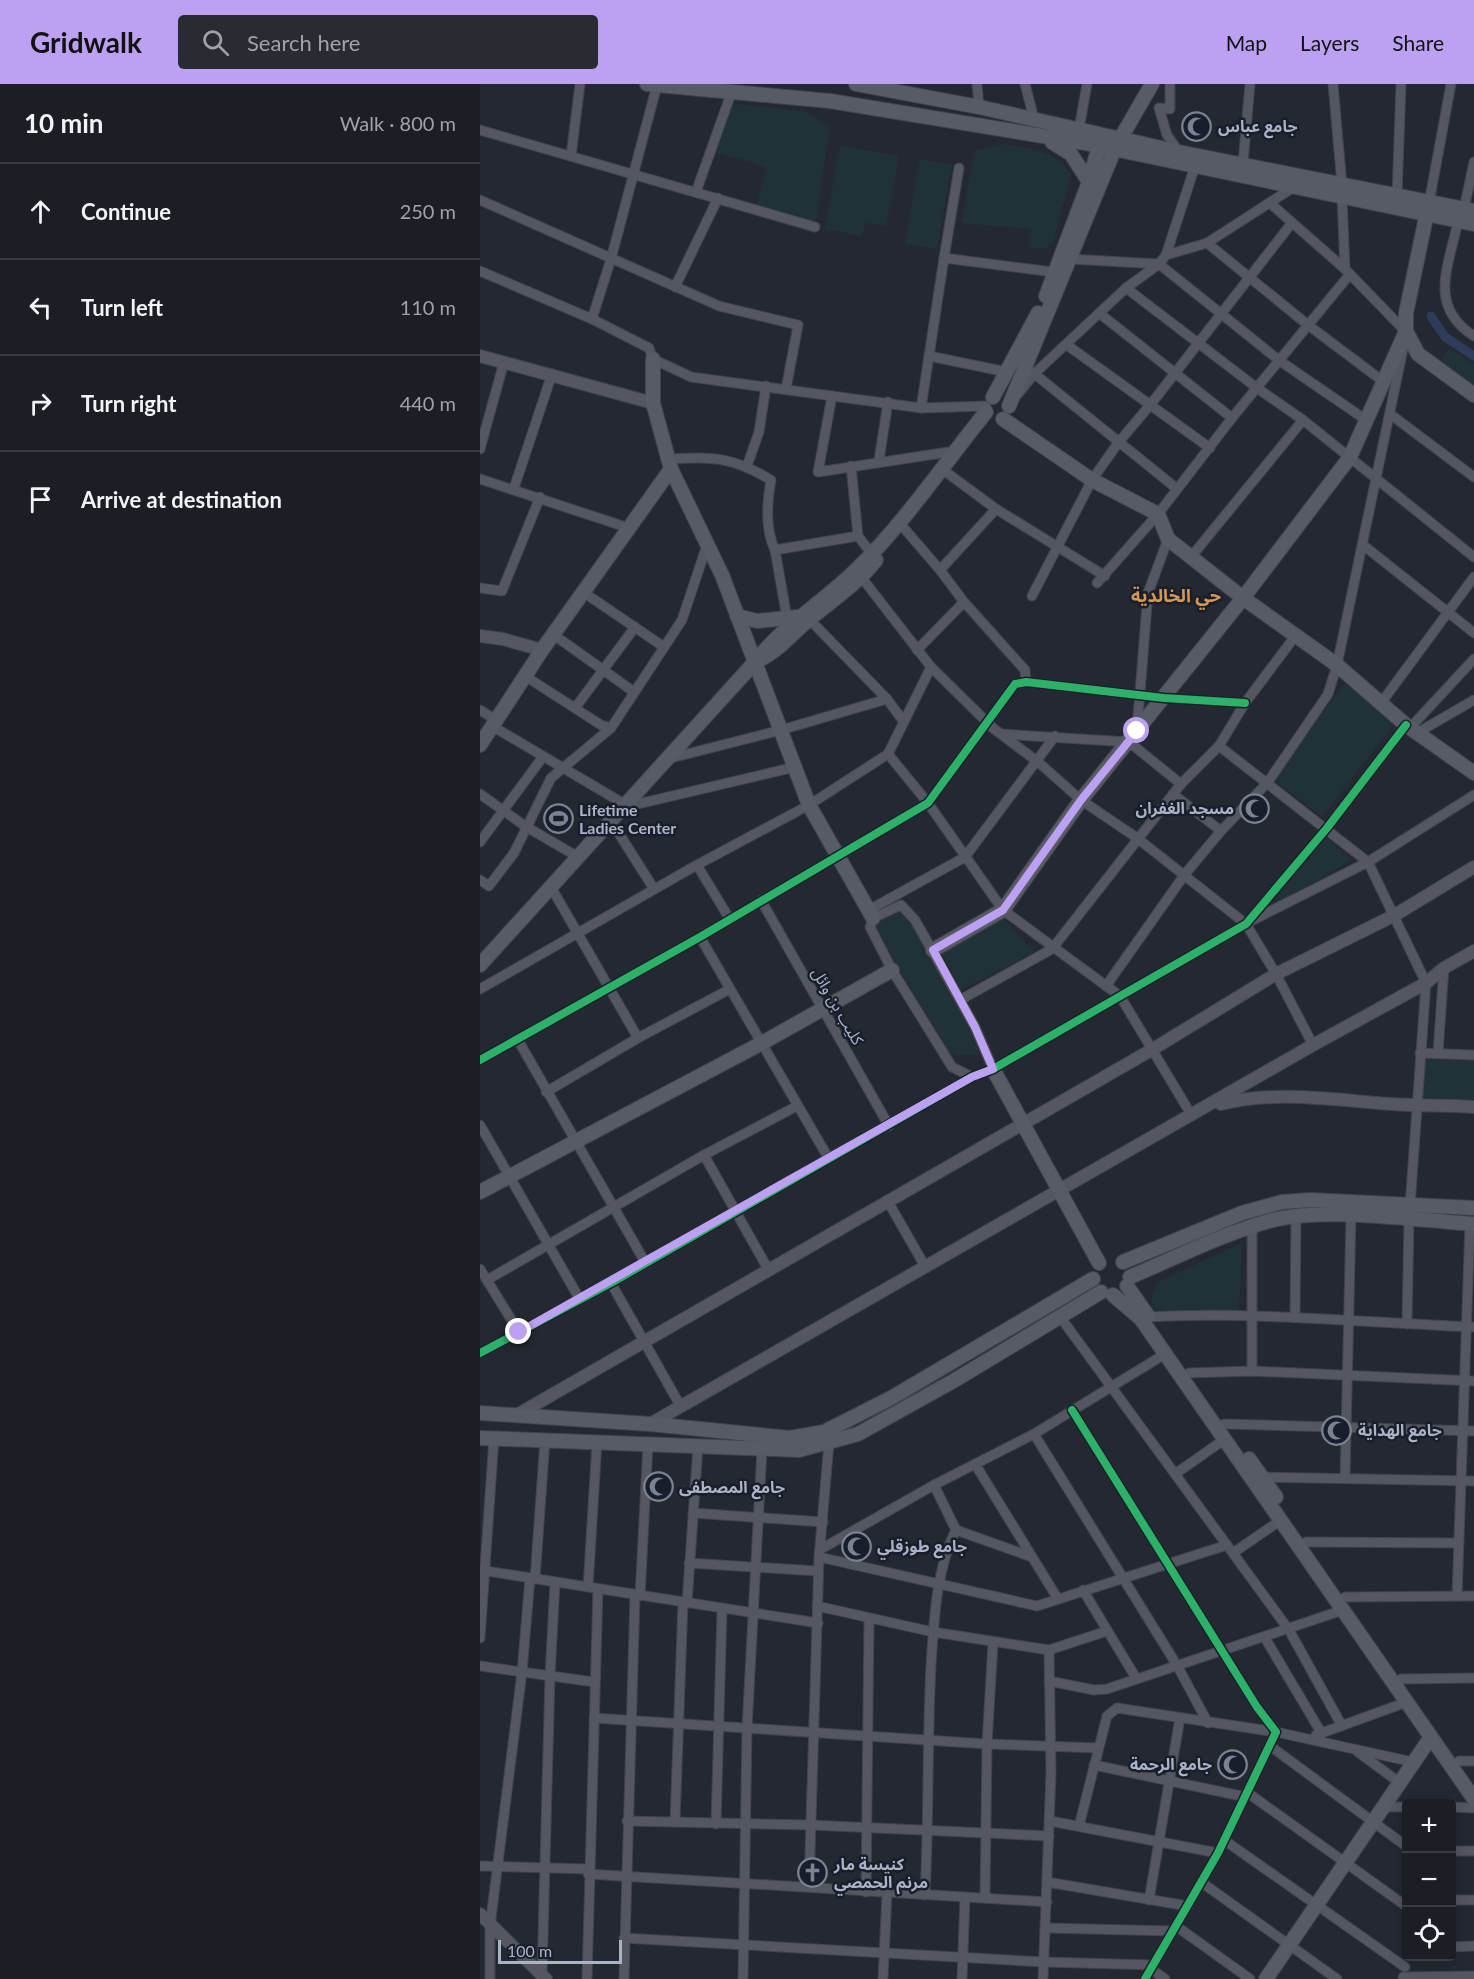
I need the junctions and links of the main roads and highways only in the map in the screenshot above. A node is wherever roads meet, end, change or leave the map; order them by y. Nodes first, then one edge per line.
1 (647, 84) edge
2 (856, 84) edge
3 (1152, 84) edge
4 (657, 85) edge
5 (705, 87) edge
6 (758, 88) edge
7 (901, 88) edge
8 (1042, 138) junction
9 (1101, 140) junction
10 (1119, 143) junction
11 (1089, 182) junction
12 (1342, 191) junction
13 (1428, 209) junction
14 (1465, 214) edge
15 (1474, 224) edge
16 (1406, 331) junction
17 (653, 359) road end
18 (1474, 395) edge
19 (1009, 406) junction
20 (988, 408) junction
21 (1003, 419) junction
22 (670, 464) junction
23 (1243, 597) junction
24 (737, 616) junction
25 (798, 618) junction
26 (755, 662) junction
27 (480, 745) edge
28 (1474, 773) edge
29 (871, 914) road end
30 (933, 950) road end
31 (482, 959) edge
32 (892, 970) road end
33 (993, 1069) road end
34 (480, 1192) edge
35 (1474, 1208) edge
36 (1409, 1212) junction
37 (1472, 1224) edge
38 (1123, 1262) junction
39 (1099, 1263) junction
40 (1093, 1279) junction
41 (1128, 1282) junction
42 (1107, 1293) junction
43 (480, 1413) edge
44 (487, 1438) edge
45 (1344, 1604) junction
46 (1431, 1737) junction
47 (1474, 1783) edge
48 (1474, 1799) edge
49 (1266, 1979) edge

1 - 4 main road
2 - 7 main road
3 - 10 main road
4 - 5 main road
5 - 6 main road
6 - 8 main road
7 - 9 main road
8 - 9 main road
8 - 11 main road
9 - 10 main road
9 - 11 main road
10 - 12 main road
10 - 12 main road
10 - 19 main road
11 - 20 main road
12 - 13 main road
12 - 13 main road
13 - 14 main road
13 - 16 main road
14 - 15 main road
16 - 18 main road
16 - 23 main road
17 - 22 main road
19 - 20 main road
19 - 21 main road
20 - 21 main road
20 - 25 main road
20 - 25 main road
21 - 23 main road
22 - 24 main road
22 - 27 main road
23 - 28 main road
23 - 30 main road
24 - 25 main road
24 - 26 main road
25 - 26 main road
26 - 29 main road
26 - 31 main road
32 - 34 main road
33 - 39 main road
35 - 36 main road
36 - 37 main road
36 - 38 main road
36 - 41 main road
38 - 39 main road
38 - 41 main road
39 - 40 main road
40 - 42 main road
40 - 43 main road
41 - 42 main road
41 - 45 main road
42 - 44 main road
42 - 45 main road
45 - 46 main road
45 - 47 main road
46 - 48 main road
46 - 49 main road

